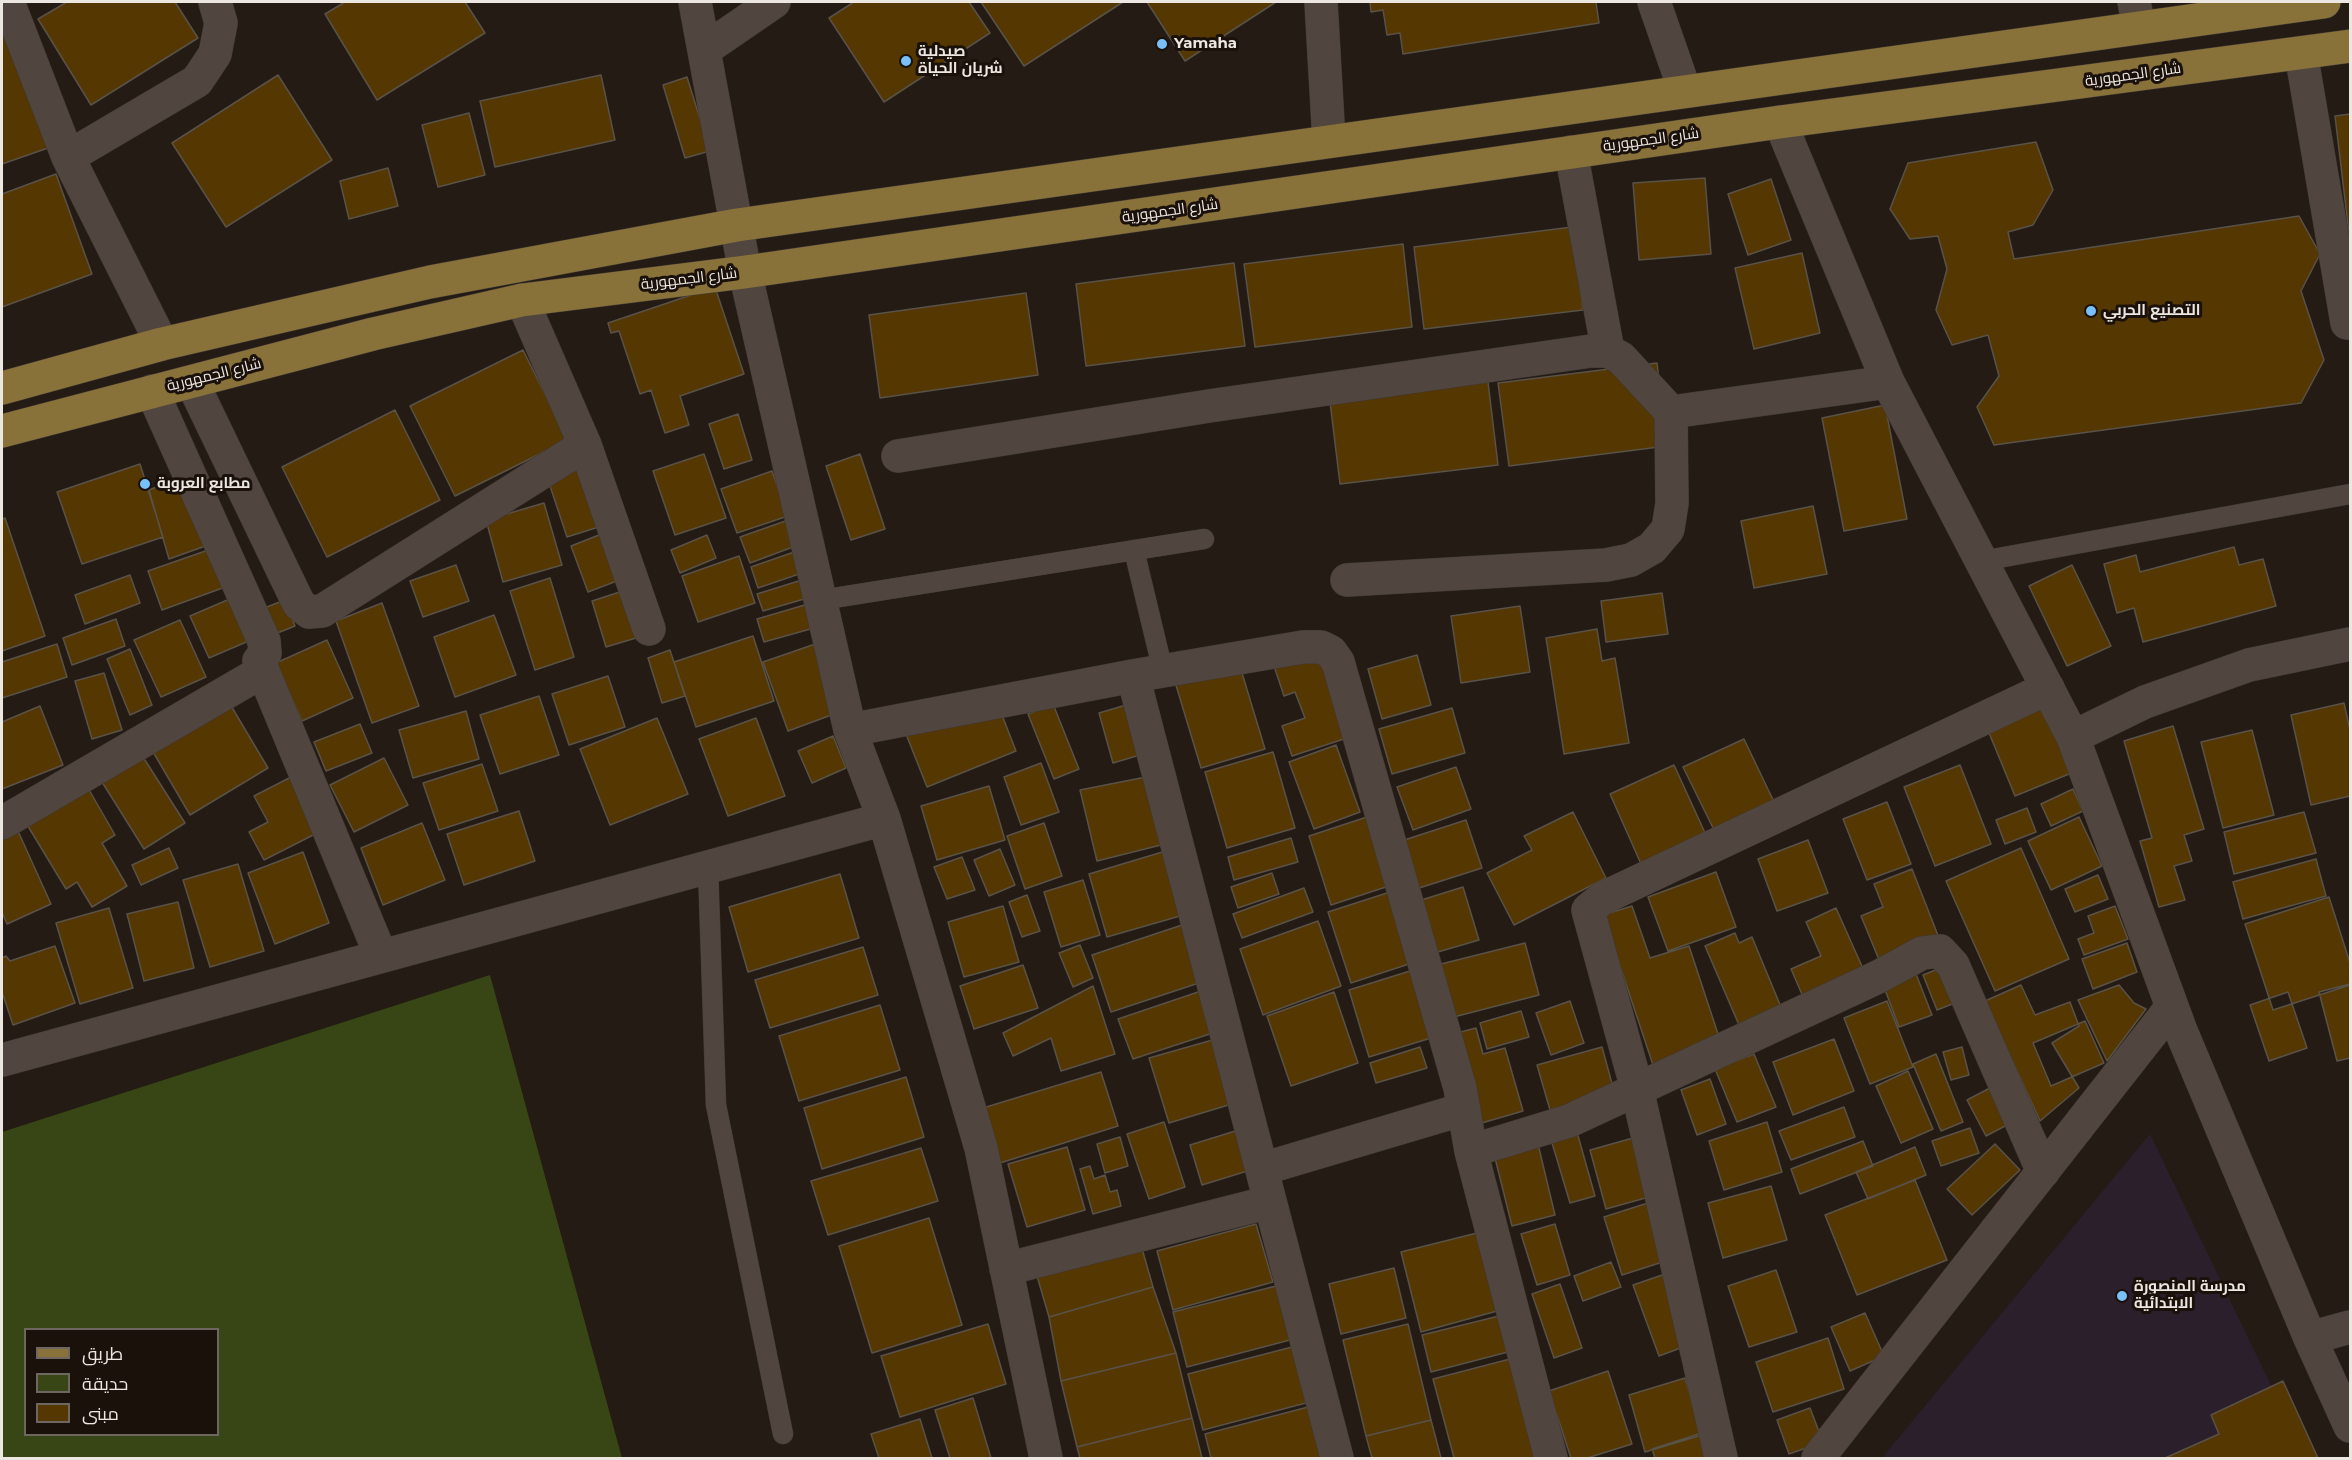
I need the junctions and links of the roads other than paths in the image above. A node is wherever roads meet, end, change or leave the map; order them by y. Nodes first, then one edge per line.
1 (8, 2) edge
2 (215, 2) edge
3 (695, 2) edge
4 (774, 2) edge
5 (1321, 2) edge
6 (1654, 2) edge
7 (2324, 2) edge
8 (2136, 14) edge
9 (2350, 46) edge
10 (704, 50) junction
11 (2301, 52) junction
12 (1685, 92) junction
13 (1780, 122) junction
14 (1329, 141) junction
15 (1571, 152) junction
16 (68, 157) junction
17 (737, 225) junction
18 (746, 272) junction
19 (522, 300) junction
20 (2347, 323) dead end
21 (162, 344) junction
22 (1608, 351) junction
23 (192, 382) junction
24 (1888, 382) junction
25 (2, 388) edge
26 (152, 391) junction
27 (1671, 412) junction
28 (2, 431) edge
29 (585, 445) junction
30 (898, 456) dead end
31 (2350, 494) edge
32 (1204, 539) dead end
33 (1134, 550) junction
34 (1982, 561) junction
35 (1347, 580) dead end
36 (821, 600) junction
37 (649, 629) dead end
38 (2350, 644) edge
39 (262, 670) junction
40 (1148, 673) junction
41 (2048, 688) junction
42 (850, 730) junction
43 (2073, 737) junction
44 (884, 819) junction
45 (2, 824) edge
46 (708, 867) junction
47 (381, 957) junction
48 (2171, 1008) junction
49 (2, 1060) edge
50 (1637, 1089) junction
51 (1464, 1109) junction
52 (1470, 1151) junction
53 (1262, 1169) junction
54 (2043, 1172) junction
55 (1270, 1202) junction
56 (1006, 1269) junction
57 (2350, 1327) edge
58 (2310, 1338) junction
59 (2350, 1426) edge
60 (783, 1434) dead end
61 (1046, 1458) edge
62 (1337, 1458) edge
63 (1551, 1458) edge
64 (1721, 1458) edge
65 (1818, 1458) edge

1 - 16 street
2 - 16 street
3 - 10 street
4 - 10 street
5 - 14 street
6 - 12 street
7 - 8 main road
8 - 12 main road
9 - 11 main road, شارع الجمهورية
10 - 17 street
11 - 13 main road, شارع الجمهورية
11 - 20 street
12 - 14 main road
13 - 15 main road, شارع الجمهورية
13 - 24 street
14 - 17 main road
15 - 18 main road, شارع الجمهورية
15 - 22 street
16 - 21 street
17 - 18 street
17 - 21 main road
18 - 19 main road, شارع الجمهورية
18 - 36 street
19 - 23 main road, شارع الجمهورية
19 - 29 street
21 - 25 main road
22 - 27 street
22 - 30 street
23 - 26 main road, شارع الجمهورية
23 - 29 street
24 - 27 street
24 - 34 street
26 - 28 main road, شارع الجمهورية
26 - 39 street
27 - 35 street
29 - 37 street
31 - 34 lane
32 - 33 lane
33 - 36 lane
33 - 40 lane
34 - 41 street
36 - 42 street
38 - 43 street
39 - 45 street
39 - 47 street
40 - 42 street
40 - 51 street
40 - 53 street
41 - 43 street
41 - 50 street
42 - 44 street
43 - 48 street
44 - 46 street
44 - 56 street
46 - 47 street
46 - 60 lane
47 - 49 street
48 - 54 street
48 - 58 street
50 - 52 street
50 - 54 street
50 - 64 street
51 - 52 street
51 - 53 street
52 - 63 street
53 - 55 street
54 - 65 street
55 - 56 street
55 - 62 street
56 - 61 street
57 - 58 street
58 - 59 street

